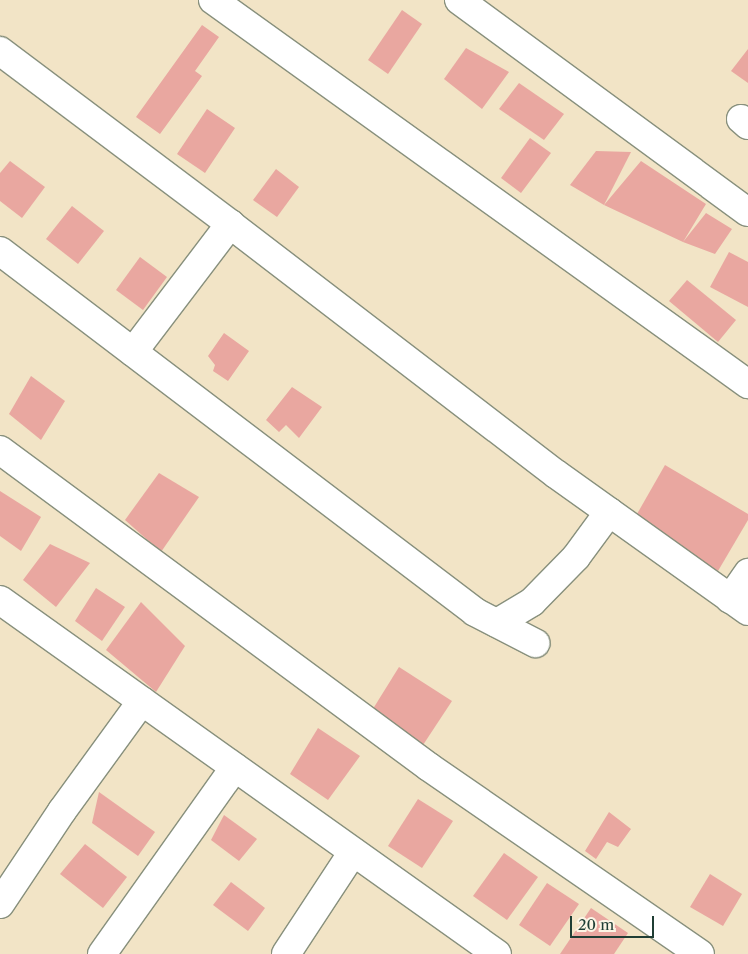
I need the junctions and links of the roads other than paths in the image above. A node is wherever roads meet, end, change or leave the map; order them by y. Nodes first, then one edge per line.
1 (213, 0) edge
2 (459, 0) edge
3 (0, 51) edge
4 (748, 212) edge
5 (230, 224) junction
6 (0, 251) edge
7 (133, 352) junction
8 (748, 384) edge
9 (0, 450) edge
10 (609, 512) junction
11 (748, 573) edge
12 (0, 600) edge
13 (739, 605) edge
14 (497, 623) junction
15 (535, 643) dead end
16 (142, 701) junction
17 (235, 767) junction
18 (353, 852) junction
19 (0, 904) edge
20 (482, 950) edge
21 (102, 954) edge
22 (286, 954) edge
23 (700, 954) edge

1 - 8 street
2 - 4 street
3 - 5 street
5 - 7 street
5 - 10 street
6 - 7 street
7 - 14 street
9 - 23 street
10 - 13 street
10 - 14 street
11 - 13 street
12 - 16 street
14 - 15 street
16 - 17 street
16 - 19 street
17 - 18 street
17 - 21 street
18 - 20 street
18 - 22 street

